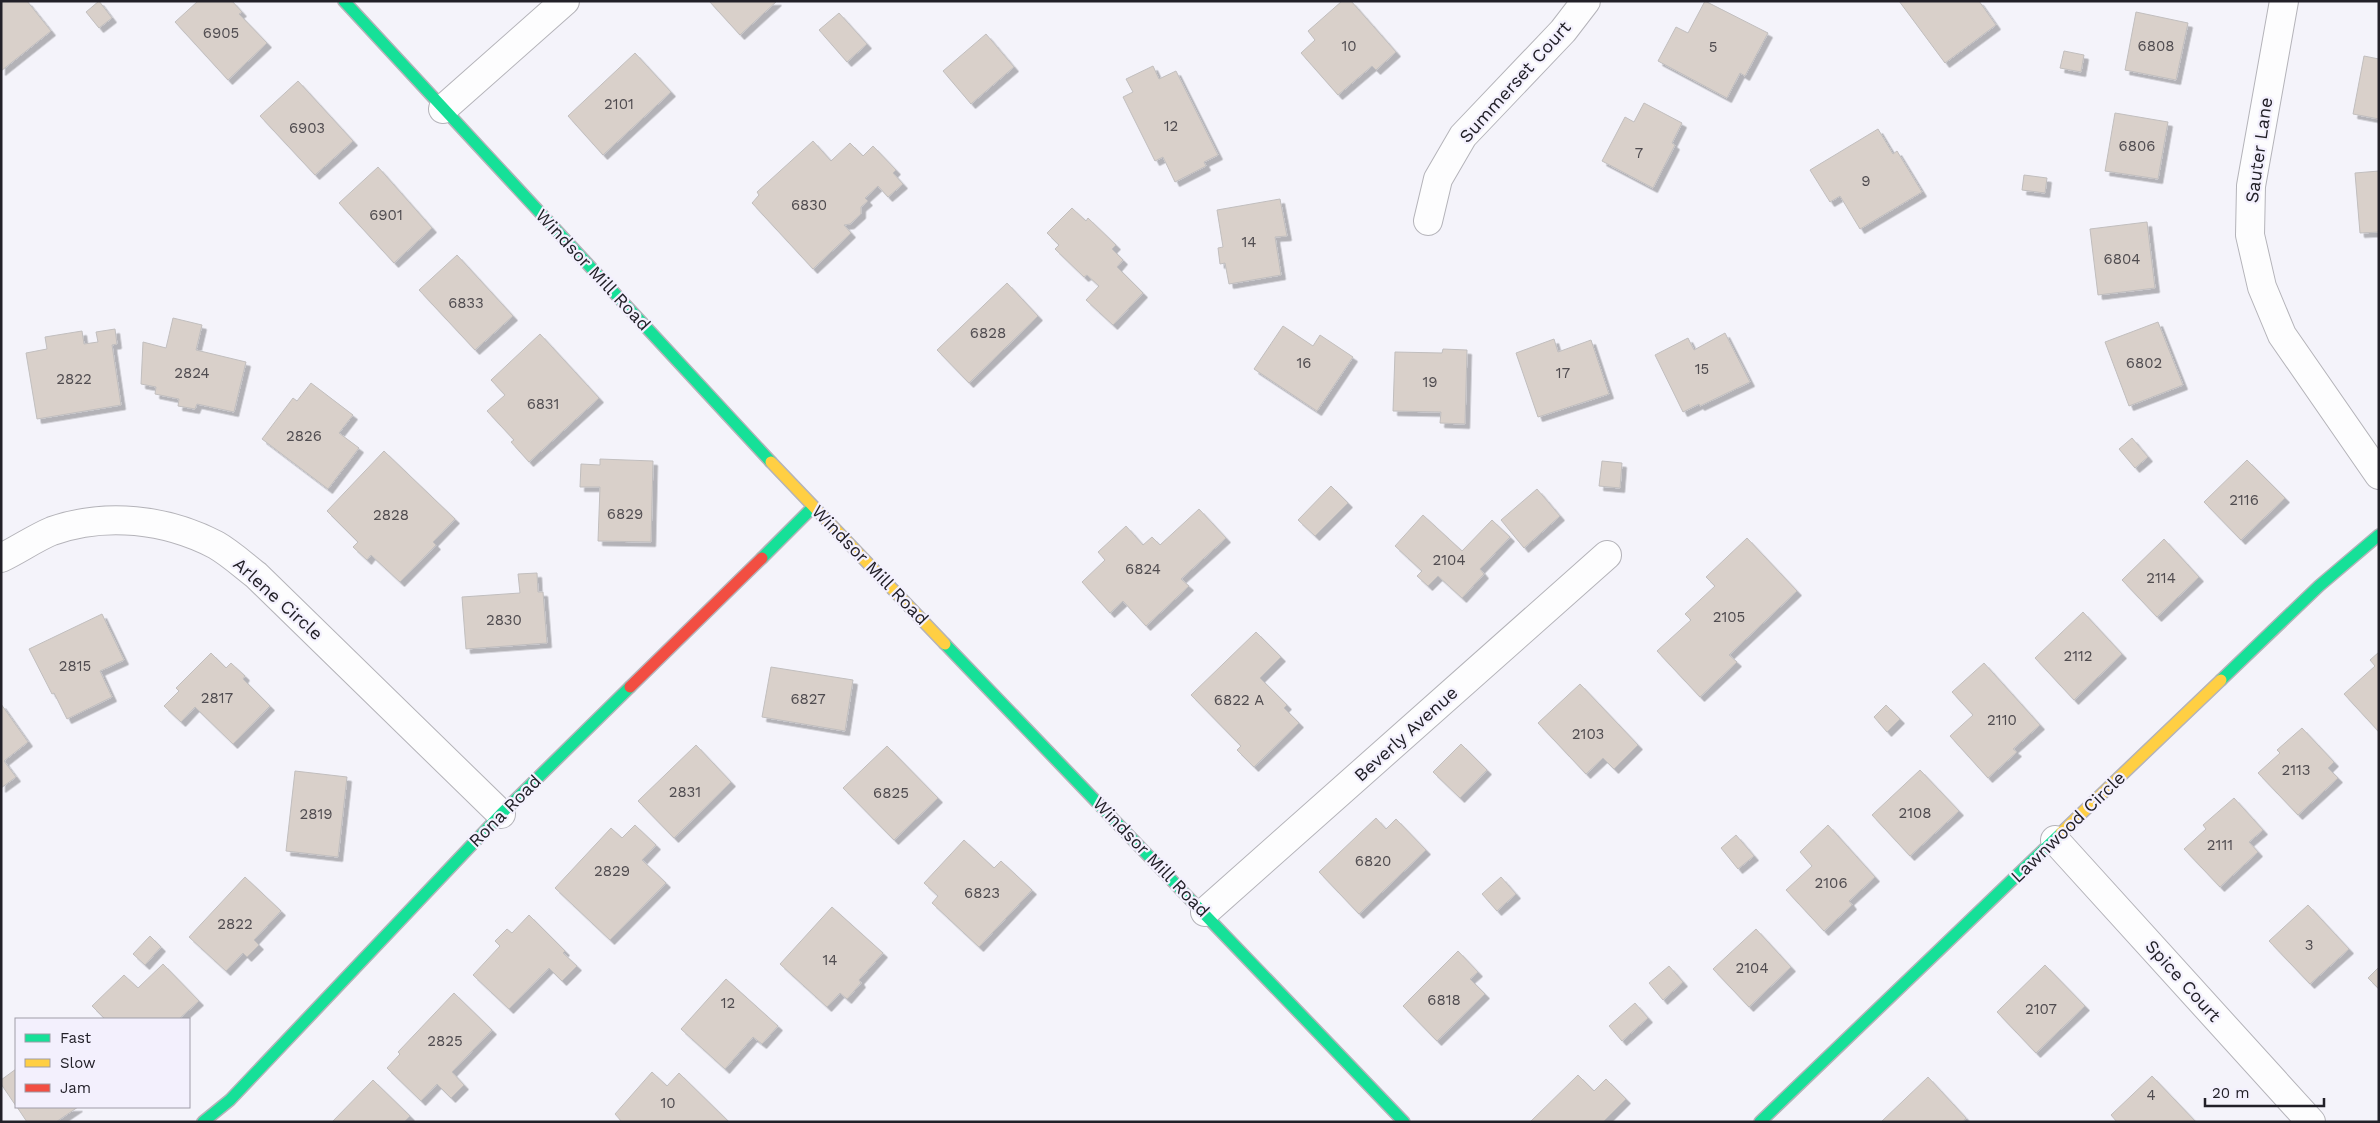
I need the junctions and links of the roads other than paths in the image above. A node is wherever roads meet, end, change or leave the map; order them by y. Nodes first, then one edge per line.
1 (344, 1) edge
2 (565, 1) edge
3 (1586, 1) edge
4 (2284, 1) edge
5 (443, 109) junction
6 (1428, 221) dead end
7 (2379, 475) edge
8 (814, 507) junction
9 (2379, 535) edge
10 (1607, 555) dead end
11 (1, 558) edge
12 (501, 814) junction
13 (2055, 840) junction
14 (1205, 912) junction
15 (203, 1122) edge
16 (1404, 1122) edge
17 (1760, 1122) edge
18 (2311, 1122) edge

1 - 5 street, Windsor Mill Road
2 - 5 street
3 - 6 street, Summerset Court
4 - 7 street, Sauter Lane
5 - 8 street, Windsor Mill Road
8 - 12 street, Rona Road
8 - 14 street, Windsor Mill Road
9 - 13 street, Lawnwood Circle
10 - 14 street, Beverly Avenue
11 - 12 street, Arlene Circle
12 - 15 street, Rona Road
13 - 17 street, Lawnwood Circle
13 - 18 street, Spice Court
14 - 16 street, Windsor Mill Road

